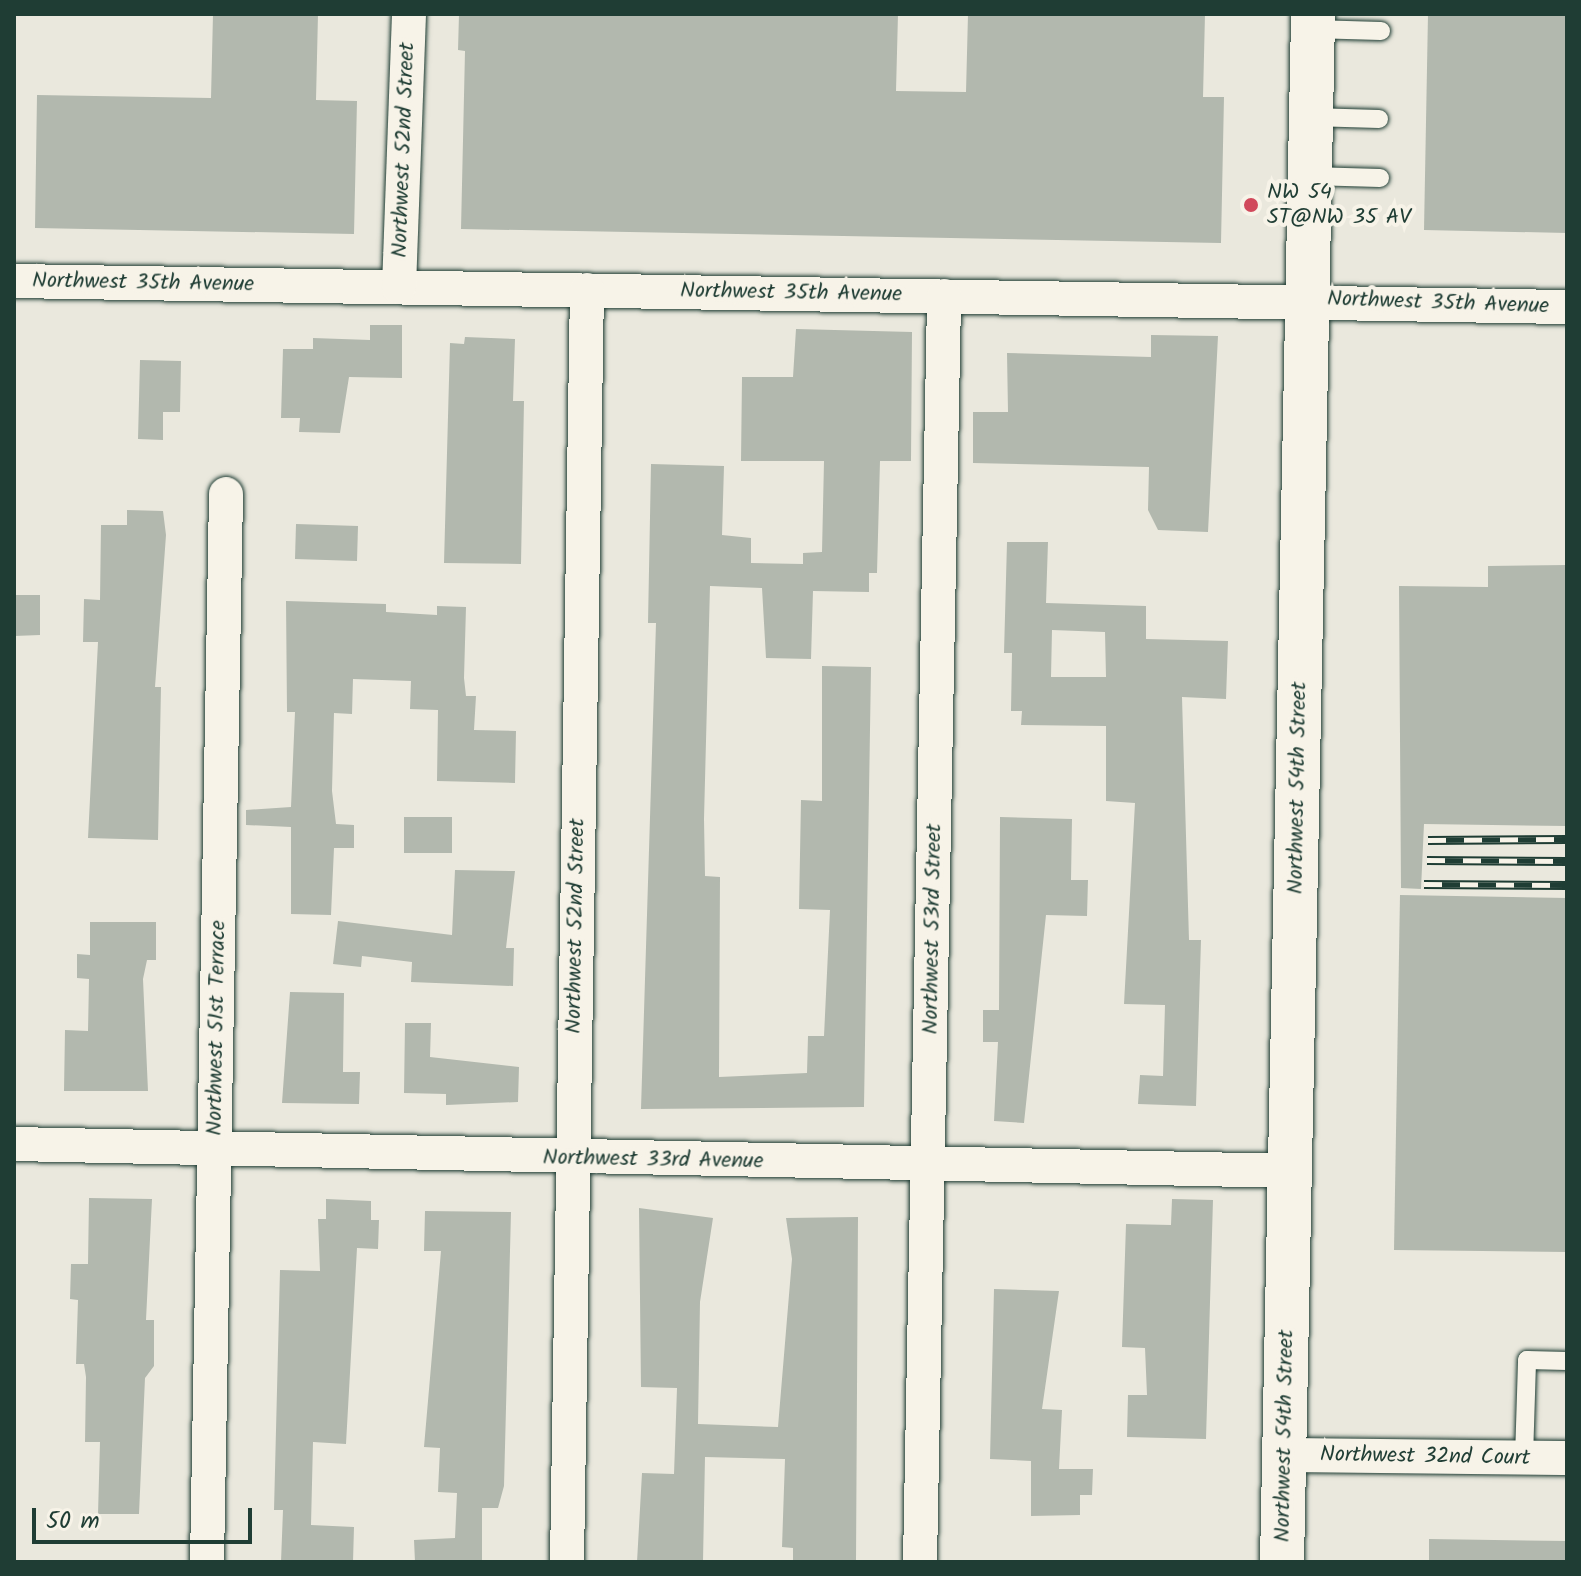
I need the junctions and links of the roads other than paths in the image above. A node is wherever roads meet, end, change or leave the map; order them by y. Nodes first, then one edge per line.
1 (409, 14) edge
2 (1313, 21) edge
3 (1381, 31) dead end
4 (1311, 117) junction
5 (1379, 119) dead end
6 (1310, 176) junction
7 (1380, 178) dead end
8 (14, 281) edge
9 (399, 287) junction
10 (587, 290) junction
11 (944, 296) junction
12 (1307, 299) junction
13 (1567, 307) edge
14 (226, 494) dead end
15 (14, 1144) edge
16 (214, 1149) junction
17 (572, 1160) junction
18 (929, 1163) junction
19 (1291, 1171) junction
20 (1567, 1361) edge
21 (1284, 1455) junction
22 (1524, 1458) junction
23 (1567, 1458) edge
24 (207, 1562) edge
25 (567, 1562) edge
26 (920, 1562) edge
27 (1282, 1562) edge

1 - 9 street, Northwest 52nd Street
2 - 3 lane
2 - 4 main road, Northwest 54th Street
4 - 5 lane
4 - 6 main road, Northwest 54th Street
6 - 7 lane
6 - 12 main road, Northwest 54th Street
8 - 9 street, Northwest 35th Avenue
9 - 10 street, Northwest 35th Avenue
10 - 11 street, Northwest 35th Avenue
10 - 17 street, Northwest 52nd Street
11 - 12 street, Northwest 35th Avenue
11 - 18 street, Northwest 53rd Street
12 - 13 street, Northwest 35th Avenue
12 - 19 main road, Northwest 54th Street
14 - 16 street, Northwest 51st Terrace
15 - 16 street, Northwest 33rd Avenue
16 - 17 street, Northwest 33rd Avenue
16 - 24 street, Northwest 51st Terrace
17 - 18 street, Northwest 33rd Avenue
17 - 25 street, Northwest 52nd Street
18 - 19 street, Northwest 33rd Avenue
18 - 26 street, Northwest 53rd Street
19 - 21 main road, Northwest 54th Street
20 - 22 lane
21 - 22 street, Northwest 32nd Court
21 - 27 main road, Northwest 54th Street
22 - 23 street, Northwest 32nd Court

